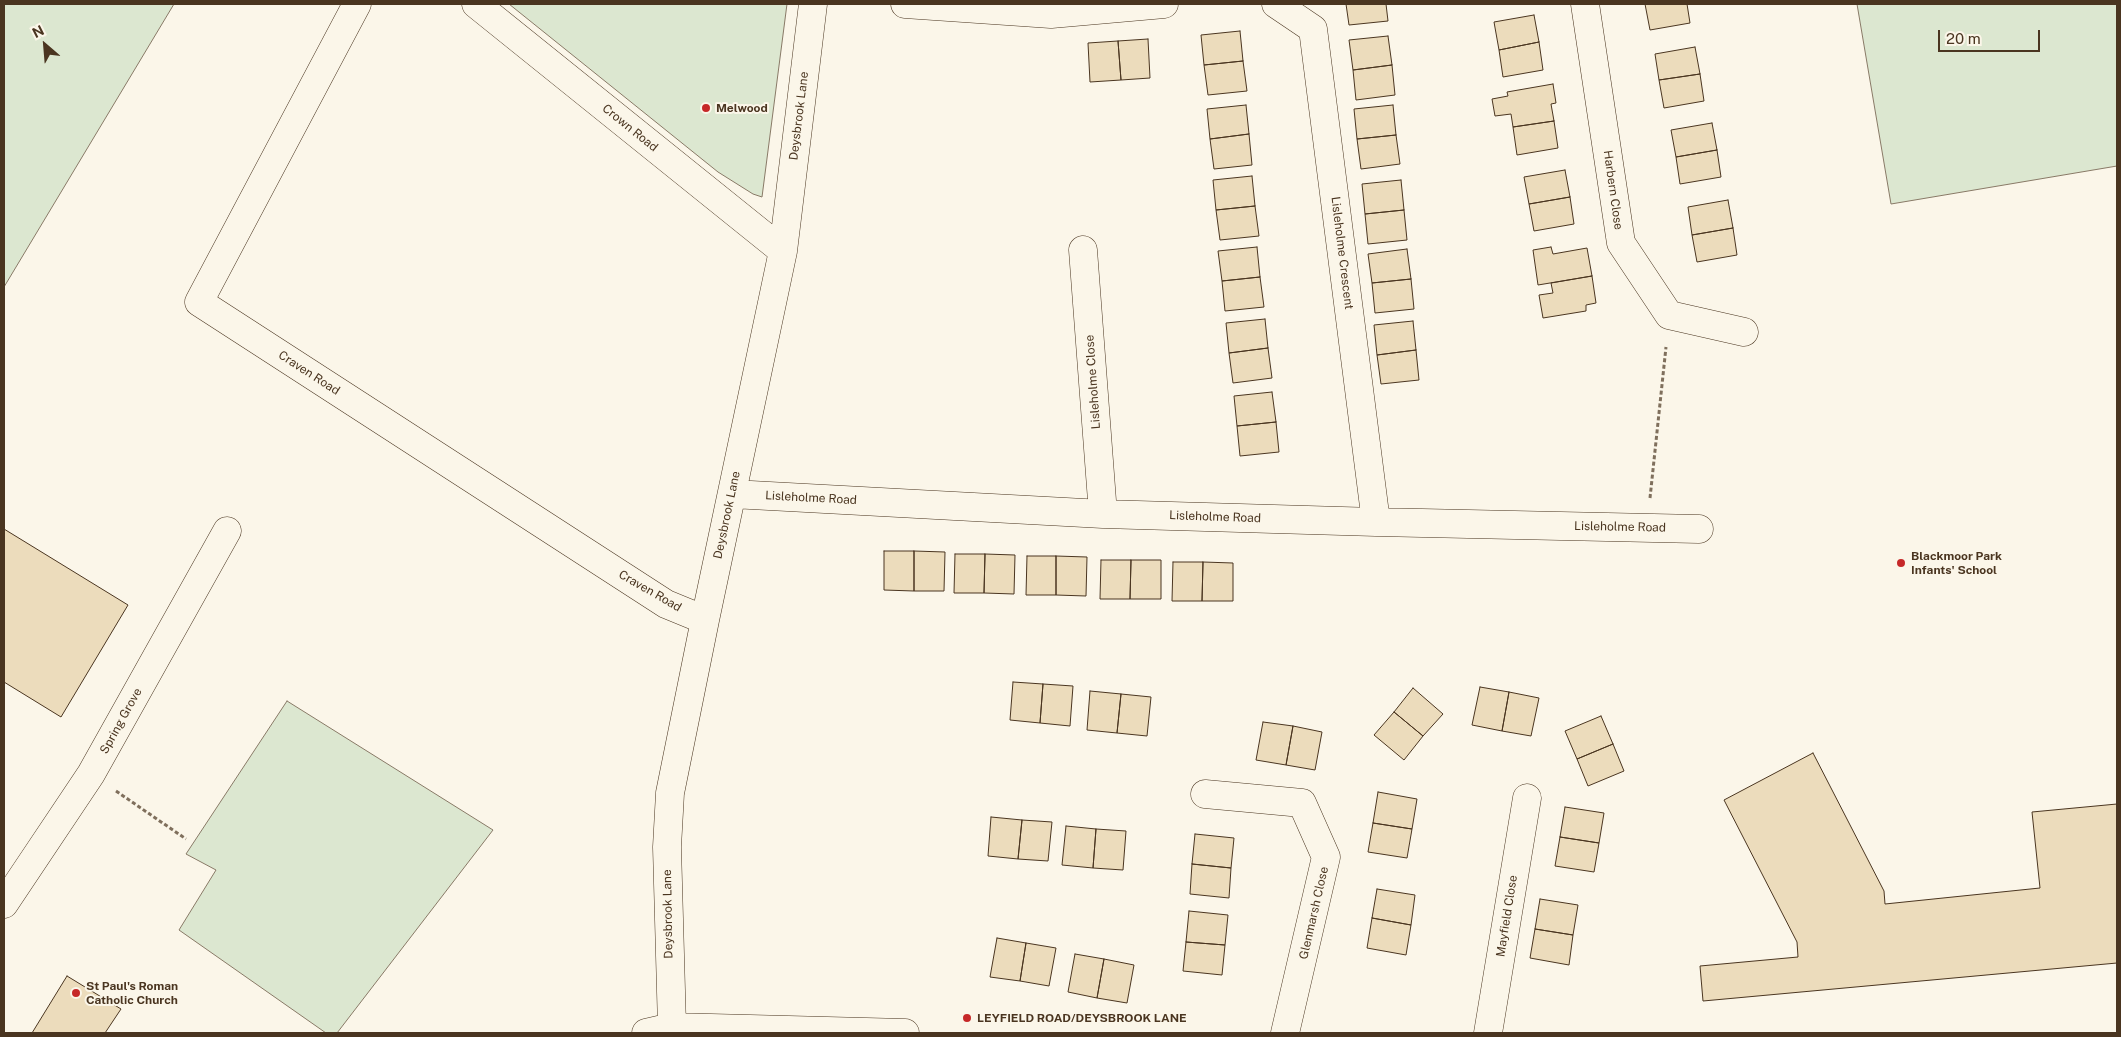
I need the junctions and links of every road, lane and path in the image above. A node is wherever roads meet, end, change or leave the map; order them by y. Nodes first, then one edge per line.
1 (357, 4) edge
2 (476, 4) edge
3 (813, 4) edge
4 (905, 4) edge
5 (1164, 4) edge
6 (1276, 4) edge
7 (1585, 4) edge
8 (1083, 250) dead end
9 (783, 252) junction
10 (1669, 315) junction
11 (1744, 332) dead end
12 (732, 494) junction
13 (1103, 514) junction
14 (1376, 522) junction
15 (1647, 528) junction
16 (1699, 529) dead end
17 (227, 531) dead end
18 (705, 620) junction
19 (91, 774) junction
20 (1204, 794) dead end
21 (1527, 798) dead end
22 (186, 839) dead end
23 (4, 904) edge
24 (672, 1027) junction
25 (646, 1033) edge
26 (905, 1033) edge
27 (1285, 1033) edge
28 (1488, 1033) edge

1 - 18 street, Craven Road
2 - 9 street, Crown Road
3 - 9 street, Deysbrook Lane
4 - 5 street
6 - 14 street, Lisleholme Crescent
7 - 10 street, Harbern Close
8 - 13 street, Lisleholme Close
9 - 12 street, Deysbrook Lane
10 - 11 street
10 - 15 path
12 - 13 street, Lisleholme Road
12 - 18 street, Deysbrook Lane
13 - 14 street, Lisleholme Road
14 - 15 street, Lisleholme Road
15 - 16 street, Lisleholme Road
17 - 19 street, Spring Grove
18 - 24 street, Deysbrook Lane
19 - 22 path
19 - 23 street, Spring Grove
20 - 27 street, Glenmarsh Close
21 - 28 street, Mayfield Close
24 - 25 street
24 - 26 street

